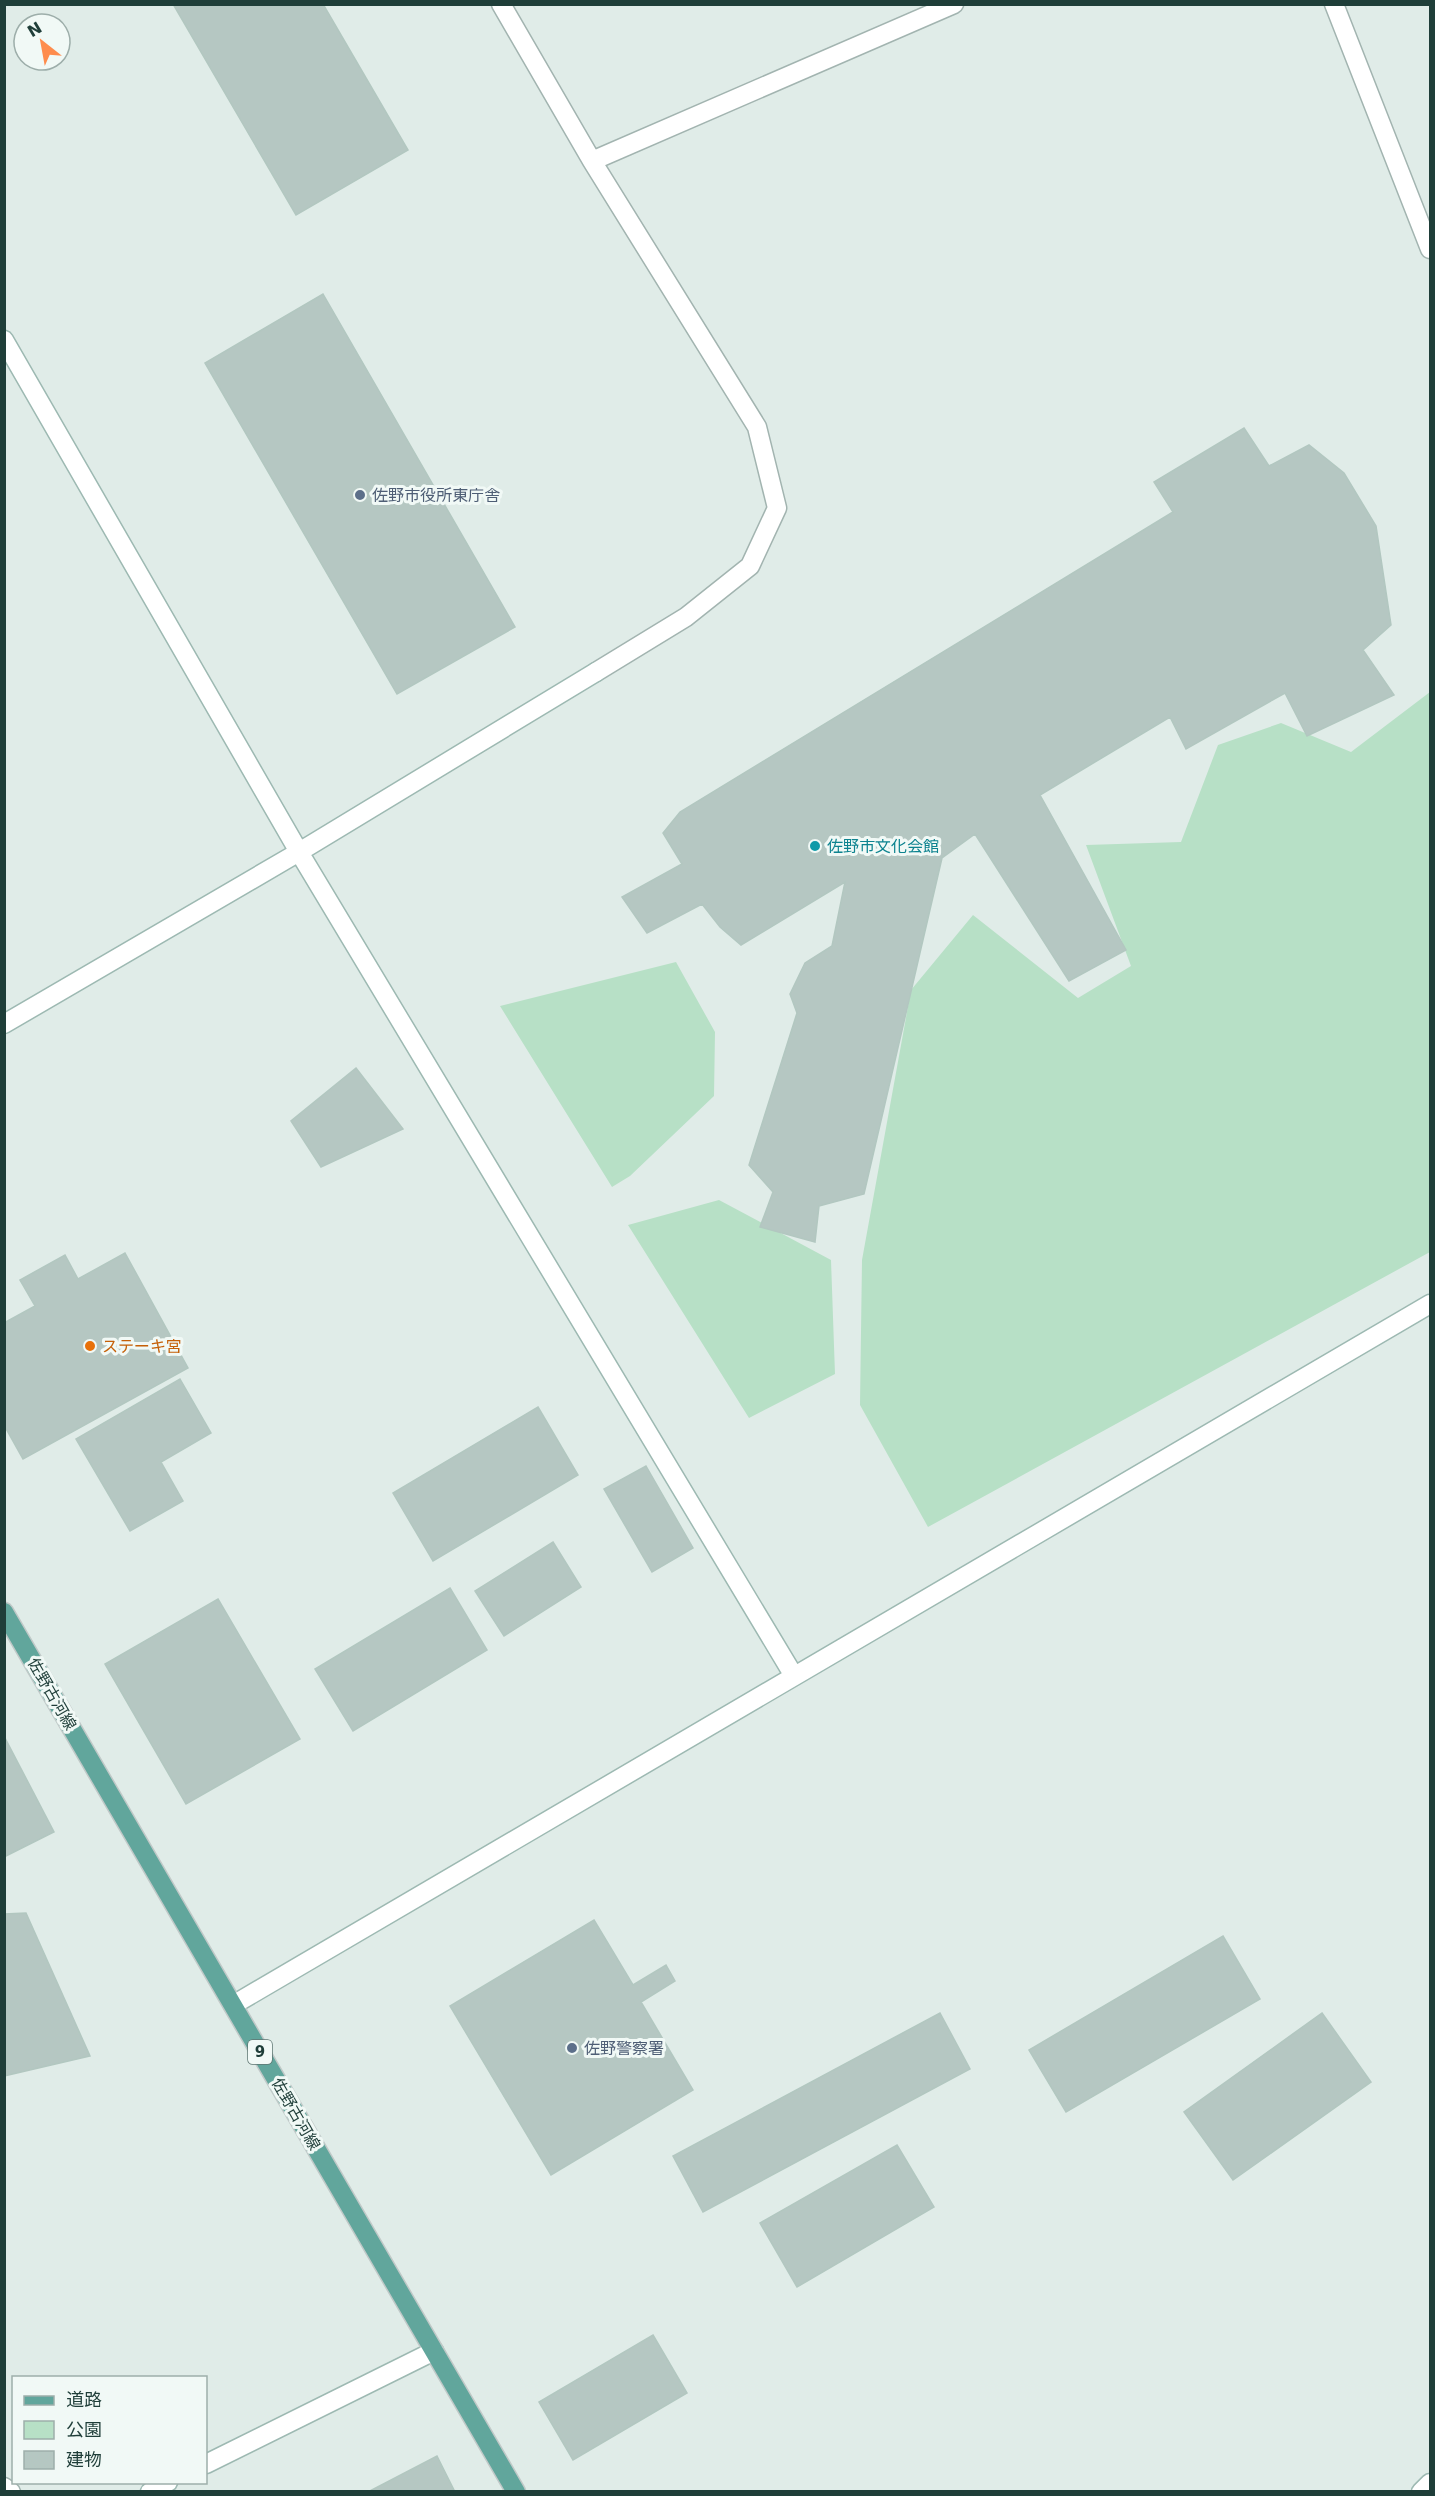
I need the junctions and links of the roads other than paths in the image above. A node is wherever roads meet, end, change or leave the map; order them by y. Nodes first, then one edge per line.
1 (501, 4) edge
2 (954, 4) edge
3 (1334, 4) edge
4 (592, 161) junction
5 (1431, 249) edge
6 (4, 340) edge
7 (299, 852) junction
8 (4, 1024) edge
9 (1431, 1304) edge
10 (4, 1612) edge
11 (794, 1676) junction
12 (233, 2005) junction
13 (434, 2350) junction
14 (207, 2464) edge
15 (1431, 2482) edge
16 (164, 2484) edge
17 (4, 2487) edge
18 (11, 2492) edge
19 (150, 2492) edge
20 (516, 2492) edge
21 (1421, 2492) edge

1 - 4 street
2 - 4 street
3 - 5 street
4 - 7 street
6 - 7 street
7 - 8 street
7 - 11 street
9 - 11 street
10 - 12 main road, 佐野古河線 / 9
11 - 12 street
12 - 13 main road, 佐野古河線 / 9
13 - 14 street
13 - 20 main road, 佐野古河線 / 9
15 - 21 street
16 - 19 street
17 - 18 street

